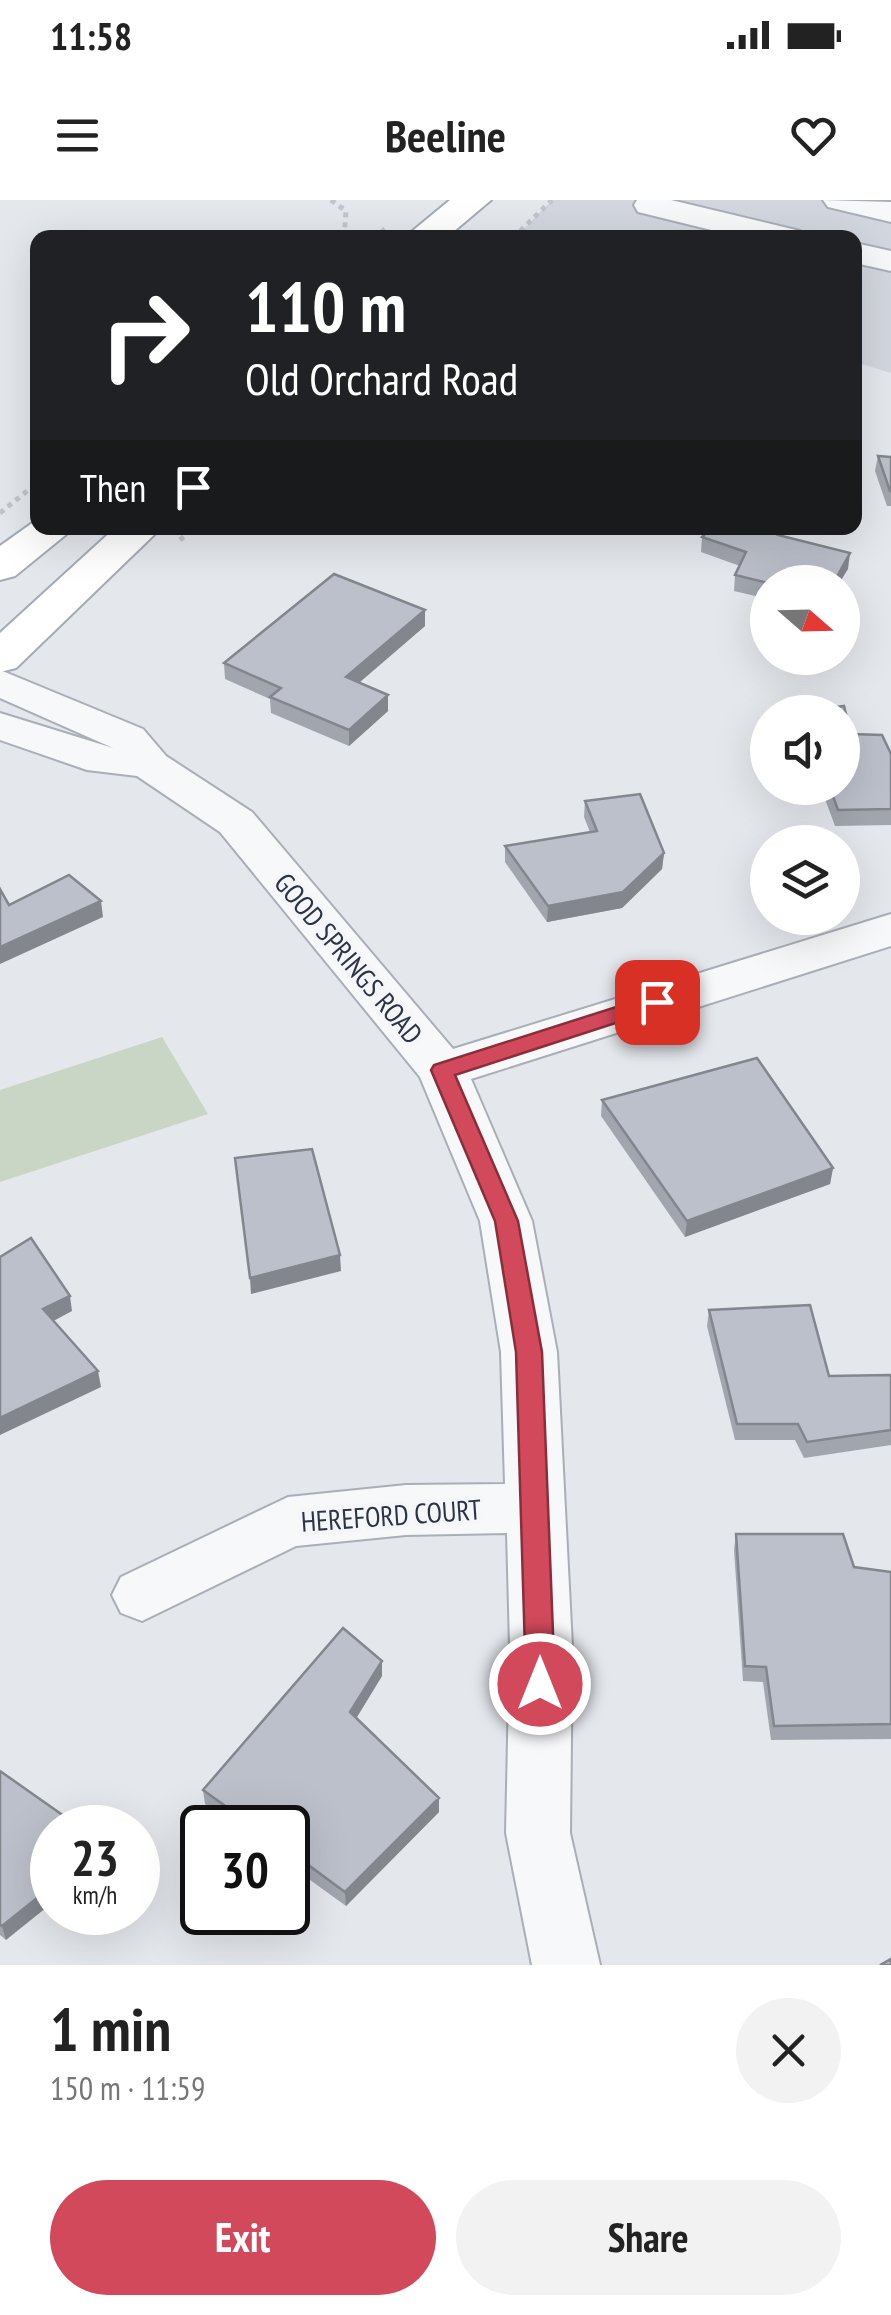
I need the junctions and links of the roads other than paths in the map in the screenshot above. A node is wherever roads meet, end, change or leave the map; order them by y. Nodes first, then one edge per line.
1 (473, 200) edge
2 (497, 200) edge
3 (655, 200) edge
4 (839, 200) edge
5 (891, 212) edge
6 (433, 230) edge
7 (466, 230) edge
8 (754, 230) edge
9 (862, 255) edge
10 (891, 262) edge
11 (43, 535) edge
12 (132, 535) edge
13 (0, 567) edge
14 (0, 658) edge
15 (0, 683) edge
16 (0, 726) edge
17 (152, 766) junction
18 (891, 930) edge
19 (442, 1070) junction
20 (537, 1508) junction
21 (142, 1595) dead end
22 (566, 1965) edge

1 - 6 main road
2 - 7 main road
3 - 8 street
4 - 5 street
9 - 10 street
11 - 13 main road
12 - 14 main road
15 - 17 street, GOOD SPRINGS ROAD
16 - 17 street, GOOD SPRINGS ROAD
17 - 19 street, GOOD SPRINGS ROAD
18 - 19 street
19 - 20 street, GOOD SPRINGS ROAD
20 - 21 street, HEREFORD COURT
20 - 22 street, GOOD SPRINGS ROAD

